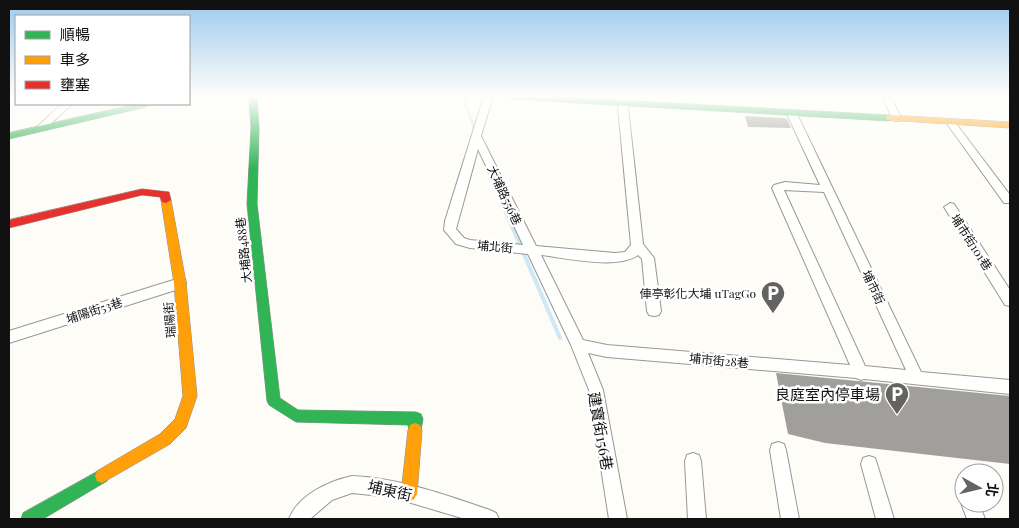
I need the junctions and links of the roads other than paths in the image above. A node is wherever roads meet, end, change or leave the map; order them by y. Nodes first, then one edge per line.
1 (49, 121) edge
2 (73, 121) edge
3 (254, 121) edge
4 (480, 121) edge
5 (625, 121) edge
6 (796, 121) edge
7 (919, 121) edge
8 (951, 123) junction
9 (1010, 125) edge
10 (41, 128) junction
11 (476, 135) junction
12 (9, 136) edge
13 (828, 190) junction
14 (1008, 200) dead end
15 (950, 207) dead end
16 (9, 224) edge
17 (637, 244) junction
18 (531, 250) junction
19 (180, 283) junction
20 (1010, 301) edge
21 (654, 312) dead end
22 (9, 338) edge
23 (578, 345) junction
24 (861, 374) junction
25 (917, 378) junction
26 (1010, 387) edge
27 (778, 450) dead end
28 (693, 461) dead end
29 (869, 464) dead end
30 (408, 494) junction
31 (29, 519) edge
32 (298, 519) edge
33 (490, 519) edge
34 (618, 519) edge
35 (697, 519) edge
36 (790, 519) edge
37 (885, 519) edge

1 - 10 street
2 - 10 street
3 - 30 street, 大埔路488巷
4 - 11 street
5 - 17 street
6 - 13 street, 埔市街
7 - 8 street
8 - 9 street
8 - 14 street
10 - 12 street
11 - 18 street, 大埔路556巷
11 - 18 street, 埔北街
13 - 24 street
13 - 25 street, 埔市街
15 - 20 street, 埔市街101巷
16 - 19 street, 瑞陽街
17 - 18 street, 埔北街
17 - 21 street
18 - 23 street, 大埔路556巷
19 - 22 street, 埔陽街53巷
19 - 31 street, 瑞陽街
23 - 24 street, 埔市街28巷
23 - 34 street, 建寶街156巷
24 - 25 street, 埔市街28巷
25 - 26 street
27 - 36 street
28 - 35 street
29 - 37 street
30 - 32 street, 埔東街
30 - 33 street, 埔東街

